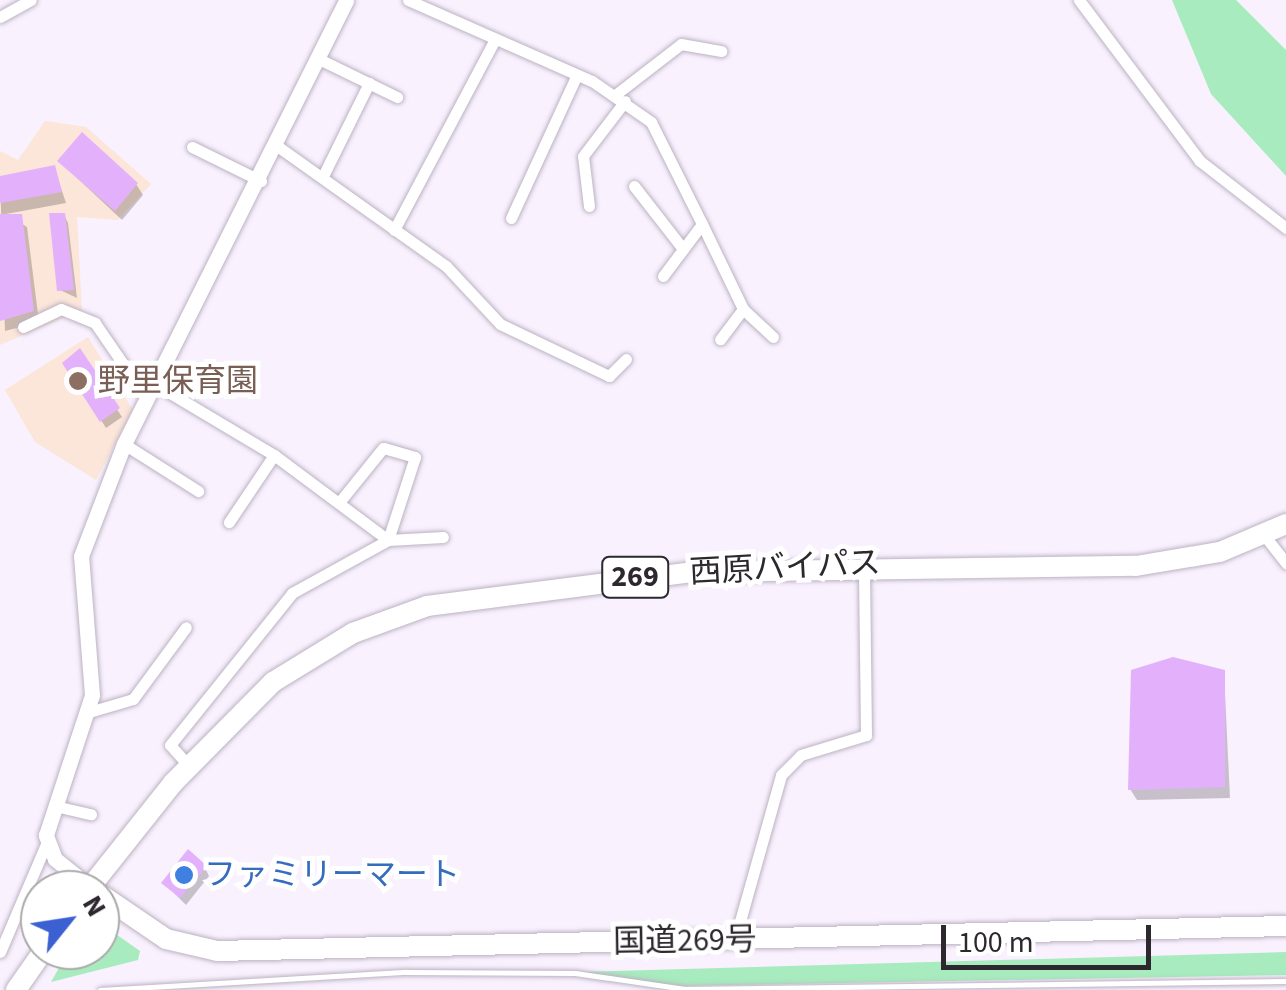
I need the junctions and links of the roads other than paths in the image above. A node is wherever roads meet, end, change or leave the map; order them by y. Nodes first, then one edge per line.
1 (31, 0) edge
2 (346, 0) edge
3 (408, 0) edge
4 (1079, 0) edge
5 (0, 17) edge
6 (492, 43) junction
7 (721, 51) dead end
8 (319, 59) junction
9 (576, 77) junction
10 (368, 83) junction
11 (397, 97) dead end
12 (620, 98) junction
13 (192, 147) dead end
14 (280, 148) junction
15 (322, 176) junction
16 (261, 182) junction
17 (634, 186) dead end
18 (589, 206) dead end
19 (511, 218) dead end
20 (702, 224) junction
21 (1286, 228) edge
22 (394, 230) junction
23 (683, 249) junction
24 (663, 276) dead end
25 (742, 309) junction
26 (22, 326) dead end
27 (773, 336) dead end
28 (720, 340) dead end
29 (626, 359) dead end
30 (151, 391) junction
31 (124, 444) junction
32 (274, 455) junction
33 (198, 492) dead end
34 (341, 500) junction
35 (229, 522) dead end
36 (1286, 524) edge
37 (1264, 536) junction
38 (443, 537) dead end
39 (388, 540) junction
40 (864, 562) junction
41 (1286, 563) edge
42 (186, 627) dead end
43 (90, 712) junction
44 (189, 766) junction
45 (55, 806) junction
46 (91, 814) dead end
47 (46, 844) junction
48 (73, 870) edge
49 (108, 870) edge
50 (120, 908) edge
51 (1286, 926) edge
52 (735, 940) junction
53 (0, 952) edge
54 (1286, 982) edge
55 (1217, 986) edge
56 (780, 989) edge
57 (100, 990) edge
58 (690, 990) edge

1 - 5 street
2 - 8 street
3 - 6 street
4 - 21 street
6 - 9 street
6 - 22 street
7 - 12 street
8 - 10 street
8 - 14 street
9 - 12 street
9 - 19 street
10 - 11 street
10 - 15 street
12 - 18 street
12 - 20 street
13 - 16 street
14 - 15 street
14 - 16 street
15 - 22 street
16 - 30 street
17 - 23 street
20 - 23 street
20 - 25 street
22 - 29 street
23 - 24 street
25 - 27 street
25 - 28 street
26 - 30 street
30 - 31 street
30 - 32 street
31 - 33 street
31 - 43 street
32 - 34 street
32 - 35 street
34 - 39 street
34 - 39 street
36 - 37 highway, 西原バイパス / 269
37 - 40 highway, 西原バイパス / 269
37 - 41 street
38 - 39 street
39 - 44 street
40 - 44 highway, 西原バイパス / 269
40 - 52 street
42 - 43 street
43 - 45 street
44 - 49 highway, 西原バイパス / 269
45 - 46 street
45 - 47 street
47 - 48 street
47 - 53 street
50 - 52 highway, 国道269号
51 - 52 highway, 国道269号
54 - 55 lane
55 - 56 lane
56 - 58 lane
57 - 58 lane

